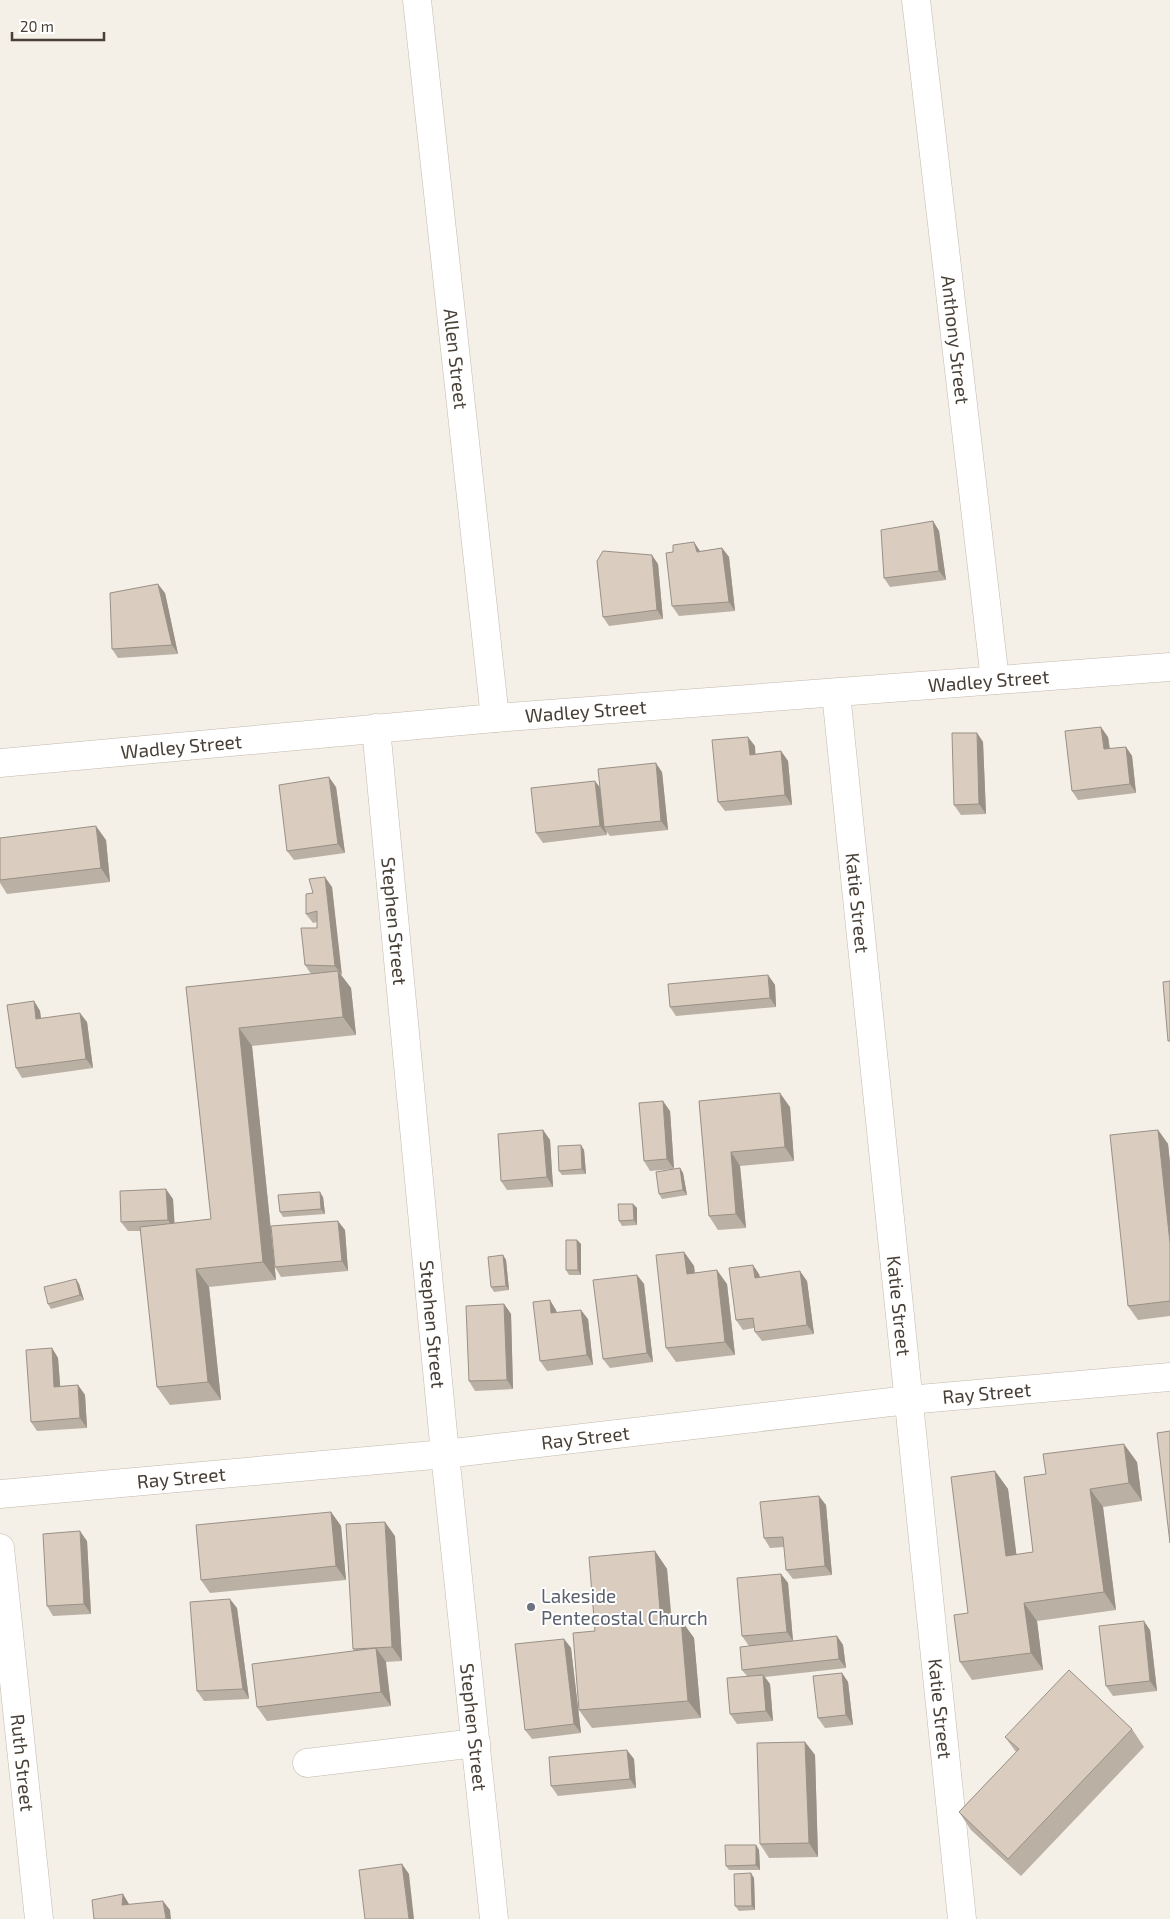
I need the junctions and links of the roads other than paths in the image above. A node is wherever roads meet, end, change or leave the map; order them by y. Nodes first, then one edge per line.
1 (417, 0) edge
2 (916, 0) edge
3 (1170, 667) edge
4 (995, 680) junction
5 (836, 693) junction
6 (495, 718) junction
7 (376, 728) junction
8 (0, 763) edge
9 (1170, 1377) edge
10 (908, 1400) junction
11 (446, 1454) junction
12 (0, 1494) edge
13 (0, 1548) edge
14 (476, 1743) junction
15 (306, 1762) dead end
16 (39, 1919) edge
17 (494, 1919) edge
18 (962, 1919) edge

1 - 6 street, Allen Street
2 - 4 street, Anthony Street
3 - 4 street, Wadley Street
4 - 5 street, Wadley Street
5 - 6 street, Wadley Street
5 - 10 street, Katie Street
6 - 7 street, Wadley Street
7 - 8 street, Wadley Street
7 - 11 street, Stephen Street
9 - 10 street, Ray Street
10 - 11 street, Ray Street
10 - 18 street, Katie Street
11 - 12 street, Ray Street
11 - 14 street, Stephen Street
13 - 16 street, Ruth Street
14 - 15 street
14 - 17 street, Stephen Street

